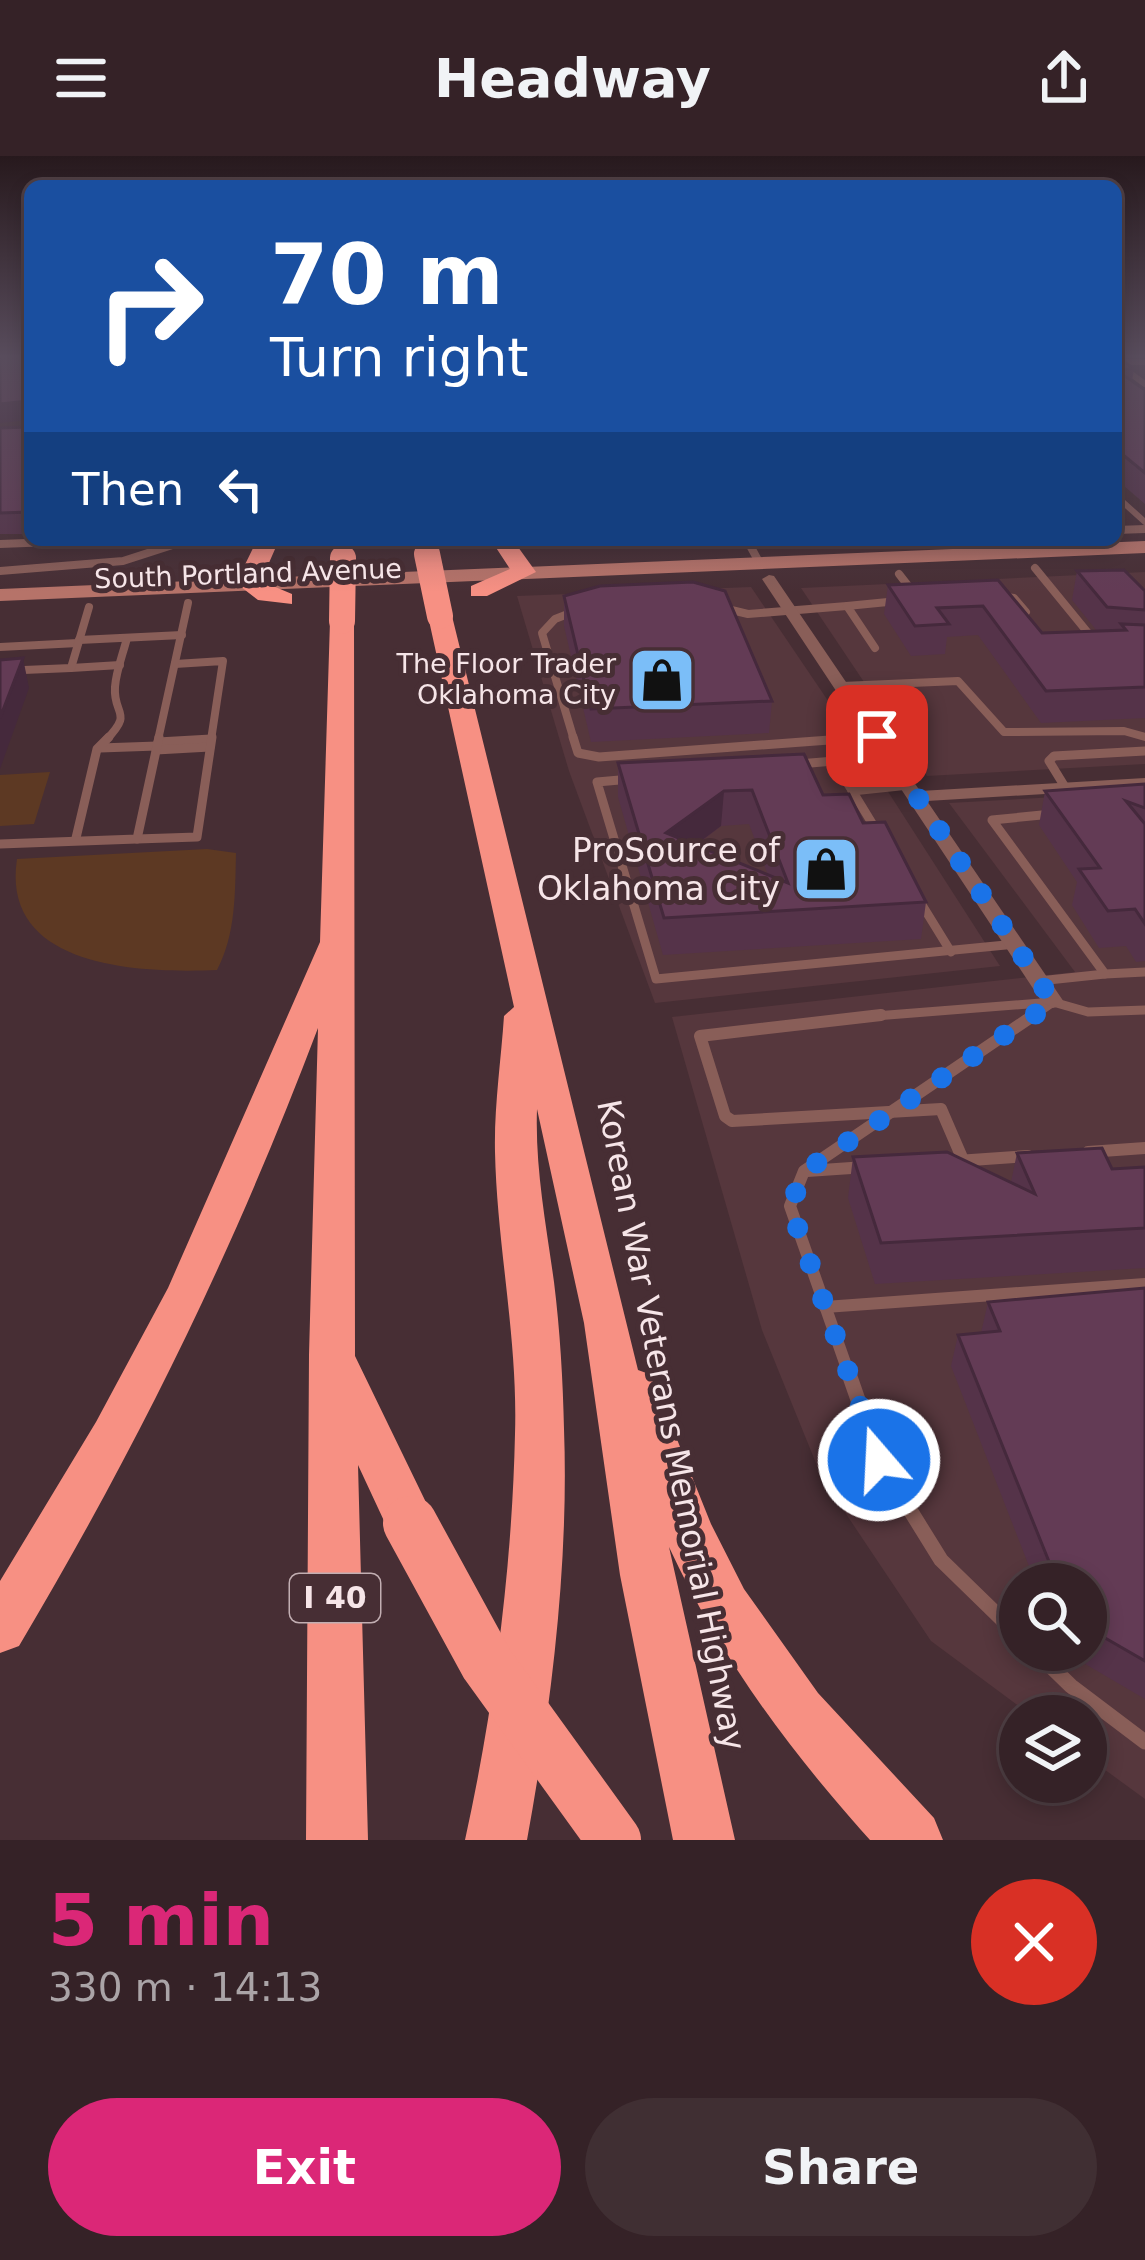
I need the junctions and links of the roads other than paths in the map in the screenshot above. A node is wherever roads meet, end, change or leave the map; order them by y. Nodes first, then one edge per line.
1 (1140, 513) edge
2 (1145, 526) edge
3 (170, 546) edge
4 (265, 546) edge
5 (506, 546) edge
6 (750, 546) edge
7 (425, 547) edge
8 (1145, 547) edge
9 (344, 549) edge
10 (1021, 551) junction
11 (1145, 563) edge
12 (60, 568) junction
13 (1035, 568) junction
14 (764, 571) junction
15 (0, 572) edge
16 (524, 572) junction
17 (899, 574) junction
18 (248, 583) junction
19 (1075, 591) edge
20 (479, 592) junction
21 (1052, 592) junction
22 (24, 593) junction
23 (0, 595) edge
24 (982, 597) edge
25 (83, 598) junction
26 (283, 599) junction
27 (188, 603) junction
28 (710, 604) edge
29 (847, 606) junction
30 (0, 609) edge
31 (585, 609) edge
32 (791, 611) junction
33 (1026, 612) edge
34 (182, 635) junction
35 (127, 638) junction
36 (79, 642) junction
37 (0, 647) edge
38 (875, 648) dead end
39 (1110, 648) edge
40 (175, 664) junction
41 (120, 665) junction
42 (71, 668) junction
43 (0, 671) edge
44 (842, 686) junction
45 (877, 736) junction
46 (1145, 736) edge
47 (211, 743) junction
48 (157, 746) junction
49 (98, 748) junction
50 (1145, 751) edge
51 (787, 765) edge
52 (644, 778) edge
53 (1145, 783) edge
54 (1065, 787) junction
55 (913, 790) junction
56 (852, 791) junction
57 (1061, 813) edge
58 (76, 838) junction
59 (137, 839) junction
60 (0, 844) edge
61 (889, 851) edge
62 (914, 891) edge
63 (338, 935) junction
64 (1016, 944) junction
65 (951, 952) junction
66 (525, 970) junction
67 (1145, 972) edge
68 (1105, 974) junction
69 (1039, 981) junction
70 (1053, 1002) junction
71 (1145, 1010) edge
72 (893, 1110) junction
73 (1145, 1148) edge
74 (1077, 1153) edge
75 (1054, 1154) edge
76 (963, 1160) junction
77 (941, 1162) edge
78 (873, 1167) edge
79 (805, 1171) junction
80 (1145, 1284) edge
81 (825, 1307) junction
82 (607, 1323) junction
83 (332, 1355) junction
84 (999, 1616) edge
85 (0, 1630) edge
86 (1056, 1671) edge
87 (1145, 1742) edge
88 (337, 1840) edge
89 (496, 1840) edge
90 (614, 1840) edge
91 (704, 1840) edge
92 (913, 1840) edge

1 - 2 lane
3 - 12 lane
4 - 18 highway
5 - 16 highway
6 - 14 lane
7 - 66 highway, Korean War Veterans Memorial Highway, bridge
8 - 10 main road, South Portland Avenue
9 - 63 highway, I 40, bridge
10 - 13 main road
10 - 14 main road, South Portland Avenue
11 - 13 main road, South Portland Avenue
12 - 15 lane
12 - 22 main road
12 - 25 main road
13 - 17 main road, South Portland Avenue
13 - 21 lane
14 - 16 main road, South Portland Avenue
14 - 17 main road, South Portland Avenue
14 - 20 main road, South Portland Avenue
14 - 32 street
16 - 18 main road, South Portland Avenue
16 - 20 highway
17 - 29 lane
18 - 25 main road, South Portland Avenue
18 - 26 highway
19 - 21 lane
20 - 26 main road, South Portland Avenue
21 - 39 lane
22 - 23 main road, South Portland Avenue
22 - 25 main road, South Portland Avenue
24 - 33 lane
25 - 27 main road, South Portland Avenue
25 - 30 main road, South Portland Avenue
25 - 36 lane
26 - 27 main road, South Portland Avenue
27 - 34 lane
28 - 32 lane
29 - 32 lane
29 - 38 lane
31 - 45 lane
32 - 44 street
34 - 35 lane
34 - 40 lane
35 - 36 lane
35 - 41 lane
36 - 37 lane
36 - 42 lane
40 - 47 lane
40 - 48 lane
41 - 42 lane
41 - 49 lane
42 - 43 lane
44 - 45 street
44 - 46 lane
45 - 55 street
47 - 48 lane
47 - 59 lane
48 - 49 lane
48 - 59 lane
49 - 58 lane
50 - 54 lane
51 - 56 lane
52 - 65 lane
53 - 54 street
54 - 55 street
55 - 56 lane
55 - 64 street
56 - 61 lane
57 - 68 lane
58 - 59 lane
58 - 60 lane
62 - 65 lane
63 - 83 highway, I 40
63 - 85 highway
64 - 65 lane
64 - 69 street
66 - 82 highway, Korean War Veterans Memorial Highway
66 - 89 highway
67 - 68 lane
68 - 69 lane
69 - 70 street
70 - 71 lane
70 - 72 lane
70 - 72 lane
72 - 76 lane
72 - 79 lane
73 - 74 lane
75 - 76 lane
76 - 77 lane
78 - 79 lane
79 - 81 lane
80 - 81 lane
81 - 84 lane
82 - 91 highway, Korean War Veterans Memorial Highway
82 - 92 highway
83 - 88 highway, I 40
83 - 90 highway, bridge
86 - 87 lane

